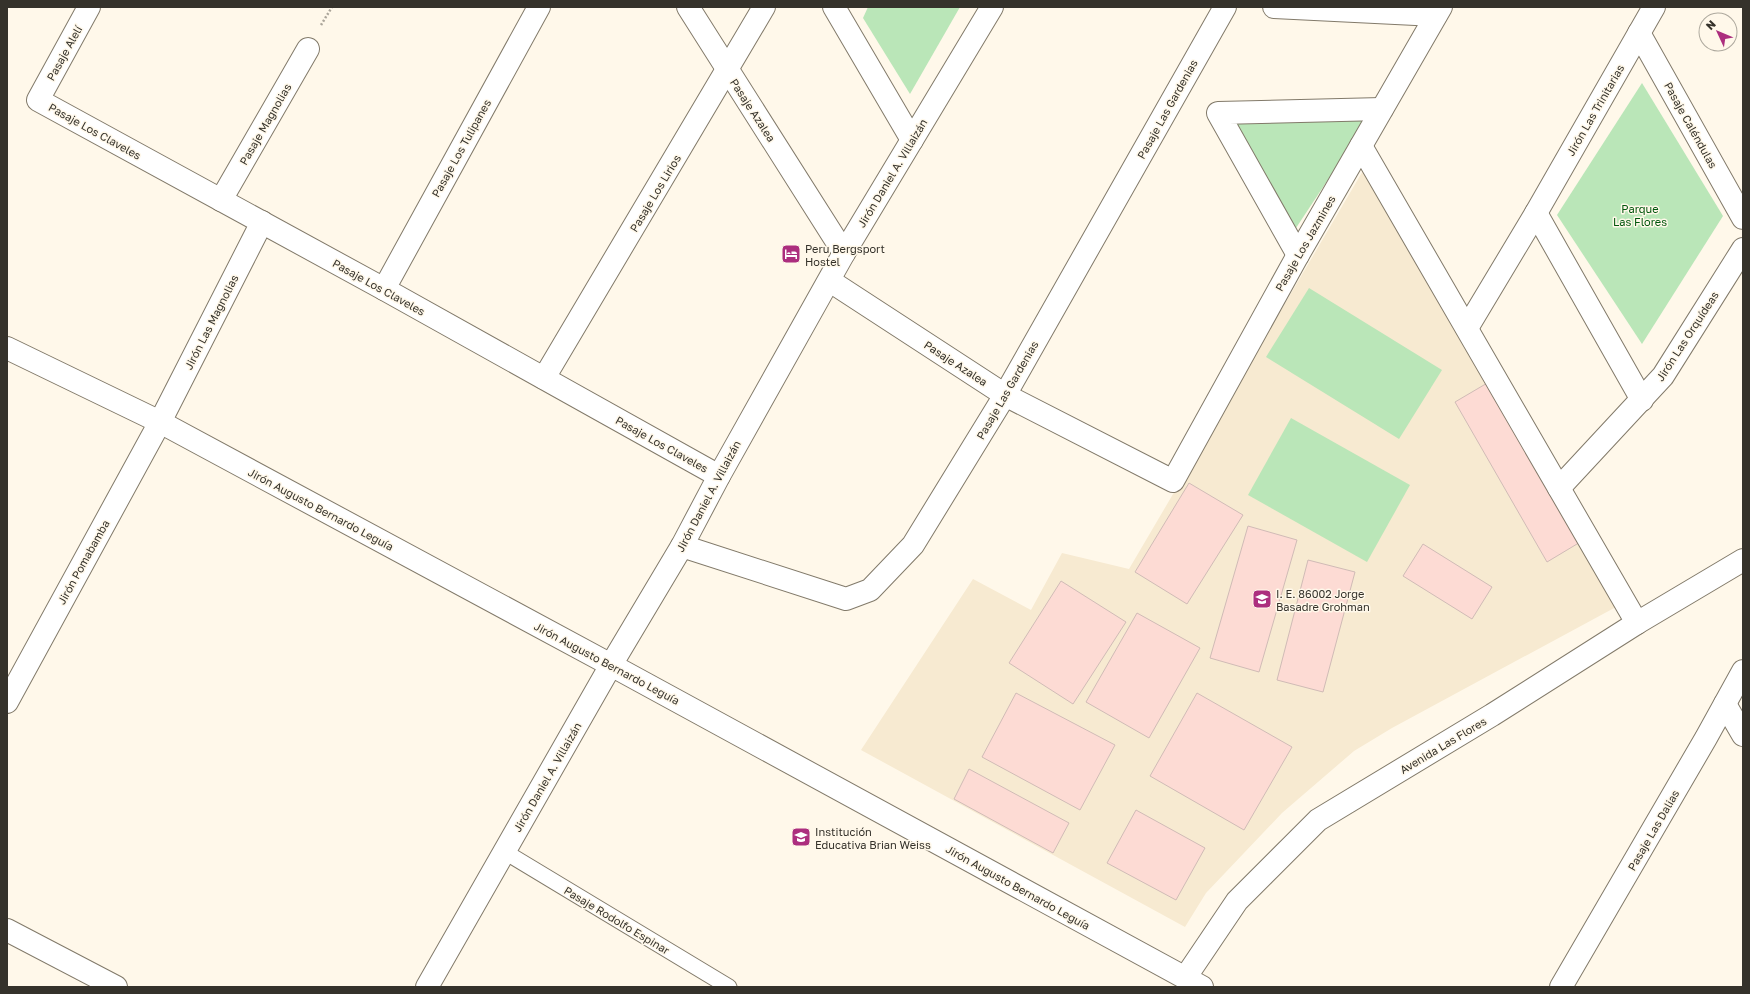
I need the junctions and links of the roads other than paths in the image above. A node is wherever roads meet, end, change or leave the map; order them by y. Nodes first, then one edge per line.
1 (90, 7) edge
2 (539, 7) edge
3 (688, 7) edge
4 (764, 7) edge
5 (834, 7) edge
6 (992, 7) edge
7 (1225, 7) edge
8 (1274, 7) edge
9 (1654, 7) edge
10 (1438, 11) edge
11 (1639, 33) junction
12 (308, 48) dead end
13 (728, 70) junction
14 (38, 100) joint
15 (1382, 109) junction
16 (912, 140) junction
17 (1361, 146) junction
18 (222, 200) junction
19 (1536, 213) junction
20 (1743, 218) edge
21 (262, 222) junction
22 (1743, 249) edge
23 (844, 253) junction
24 (1298, 255) junction
25 (830, 281) junction
26 (384, 289) junction
27 (1467, 328) junction
28 (7, 348) edge
29 (544, 378) junction
30 (1005, 395) junction
31 (1642, 400) junction
32 (160, 422) junction
33 (718, 476) junction
34 (1173, 481) joint
35 (1559, 488) junction
36 (682, 546) junction
37 (1743, 560) edge
38 (1637, 623) junction
39 (611, 665) junction
40 (1743, 672) edge
41 (7, 702) edge
42 (1726, 704) junction
43 (1743, 735) edge
44 (505, 852) junction
45 (7, 930) edge
46 (1188, 984) edge
47 (116, 987) edge
48 (427, 987) edge
49 (729, 987) edge
50 (1561, 987) edge

1 - 14 street, Pasaje Alelí
2 - 26 street, Pasaje Los Tulipanes
3 - 13 street, Pasaje Azalea
4 - 13 street, Pasaje Los Lirios
5 - 16 street
6 - 16 street, Jirón Daniel A. Villaizán
7 - 30 street, Pasaje Las Gardenias
8 - 10 street
9 - 11 street, Jirón Las Trinitarias
10 - 15 street, Pasaje Los Jazmines
11 - 19 street, Jirón Las Trinitarias
11 - 20 street, Pasaje Caléndulas
12 - 18 street, Pasaje Magnolias
13 - 23 street, Pasaje Azalea
13 - 29 street, Pasaje Los Lirios
14 - 18 street, Pasaje Los Claveles
15 - 17 street, Pasaje Los Jazmines
15 - 24 street
16 - 23 street, Jirón Daniel A. Villaizán
17 - 24 street, Pasaje Los Jazmines
17 - 27 street
18 - 21 street, Pasaje Los Claveles
19 - 27 street, Jirón Las Trinitarias
19 - 31 street
21 - 26 street, Pasaje Los Claveles
21 - 32 street, Jirón Las Magnolias
22 - 31 street, Jirón Las Orquídeas
23 - 25 street, Jirón Daniel A. Villaizán
24 - 34 street, Pasaje Los Jazmines
25 - 30 street, Pasaje Azalea
25 - 33 street, Jirón Daniel A. Villaizán
26 - 29 street, Pasaje Los Claveles
27 - 35 street
28 - 32 street, Jirón Augusto Bernardo Leguía
29 - 33 street, Pasaje Los Claveles
30 - 34 street, Pasaje Azalea
30 - 36 street, Pasaje Las Gardenias
31 - 35 street, Jirón Las Orquídeas
32 - 39 street, Jirón Augusto Bernardo Leguía
32 - 41 street, Jirón Pomabamba
33 - 36 street, Jirón Daniel A. Villaizán
35 - 38 street
36 - 39 street, Jirón Daniel A. Villaizán
37 - 38 street, Avenida Las Flores
38 - 46 street, Avenida Las Flores
39 - 44 street, Jirón Daniel A. Villaizán
39 - 46 street, Jirón Augusto Bernardo Leguía
40 - 42 street, Pasaje Las Dalias
42 - 43 street
42 - 50 street, Pasaje Las Dalias
44 - 48 street, Jirón Daniel A. Villaizán
44 - 49 lane, Pasaje Rodolfo Espinar
45 - 47 street

